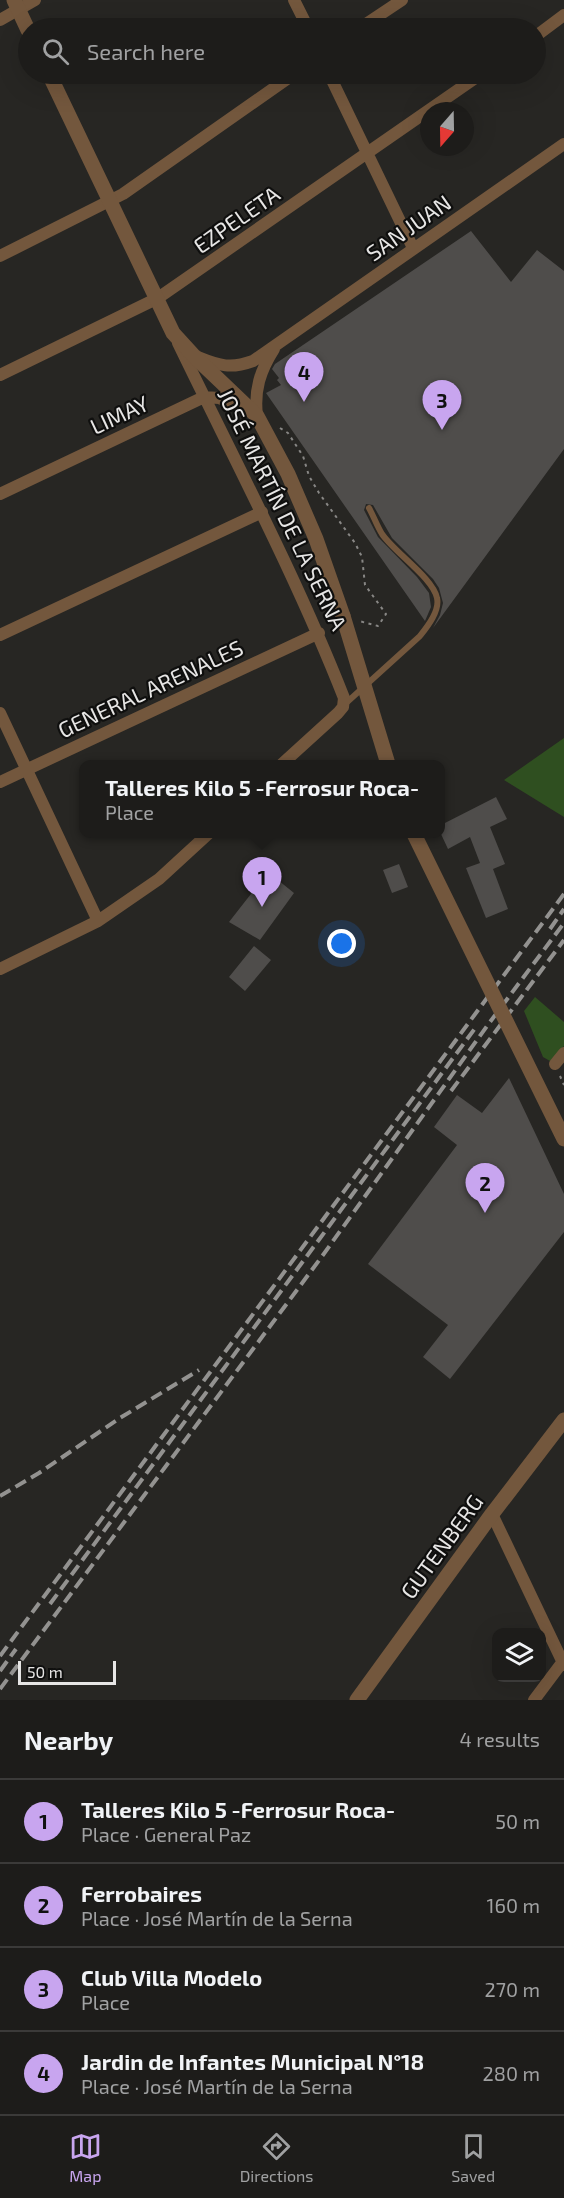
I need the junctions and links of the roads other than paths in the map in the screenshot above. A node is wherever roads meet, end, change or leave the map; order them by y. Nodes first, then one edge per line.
1 (35, 0) edge
2 (294, 0) edge
3 (402, 0) edge
4 (17, 5) edge
5 (564, 15) edge
6 (303, 18) edge
7 (375, 18) edge
8 (0, 20) edge
9 (546, 28) edge
10 (54, 84) edge
11 (280, 84) edge
12 (334, 84) edge
13 (468, 84) edge
14 (564, 144) edge
15 (367, 154) junction
16 (110, 202) junction
17 (413, 248) junction
18 (0, 256) edge
19 (158, 298) junction
20 (173, 333) junction
21 (276, 345) junction
22 (194, 356) junction
23 (0, 375) edge
24 (204, 398) junction
25 (257, 416) junction
26 (0, 494) edge
27 (369, 508) dead end
28 (262, 512) junction
29 (319, 633) junction
30 (0, 635) edge
31 (343, 706) junction
32 (0, 713) edge
33 (287, 760) edge
34 (386, 760) edge
35 (26, 770) junction
36 (0, 782) edge
37 (204, 838) edge
38 (416, 838) edge
39 (98, 921) junction
40 (0, 969) edge
41 (564, 1053) edge
42 (555, 1064) dead end
43 (562, 1142) edge
44 (564, 1420) edge
45 (492, 1514) junction
46 (563, 1662) edge
47 (357, 1700) edge
48 (534, 1700) edge

1 - 4 street
2 - 6 street
3 - 7 street
4 - 8 street
5 - 9 street
10 - 16 street, JOSÉ MARTÍN DE LA SERNA
11 - 16 street
12 - 15 street
13 - 15 street, EZPELETA
14 - 17 street, SAN JUAN
15 - 17 street
15 - 19 street, EZPELETA
16 - 18 street
16 - 19 street, JOSÉ MARTÍN DE LA SERNA
17 - 21 street, SAN JUAN
19 - 20 street, JOSÉ MARTÍN DE LA SERNA
19 - 23 street, EZPELETA
20 - 22 street, JOSÉ MARTÍN DE LA SERNA
20 - 24 street, JOSÉ MARTÍN DE LA SERNA
21 - 22 street, SAN JUAN
21 - 25 street, SAN JUAN
22 - 25 street, JOSÉ MARTÍN DE LA SERNA
24 - 25 street
24 - 26 street, LIMAY
24 - 28 street, JOSÉ MARTÍN DE LA SERNA
25 - 34 street, JOSÉ MARTÍN DE LA SERNA, bridge
27 - 31 lane
28 - 29 street, JOSÉ MARTÍN DE LA SERNA
28 - 30 street
29 - 31 street, JOSÉ MARTÍN DE LA SERNA
29 - 35 street, GENERAL ARENALES
31 - 33 street
32 - 35 street
35 - 36 street, GENERAL ARENALES
35 - 39 street
37 - 39 street
38 - 43 street, bridge
39 - 40 street
41 - 42 street
44 - 45 street, GUTENBERG
45 - 46 street
45 - 47 street, GUTENBERG
46 - 48 street

